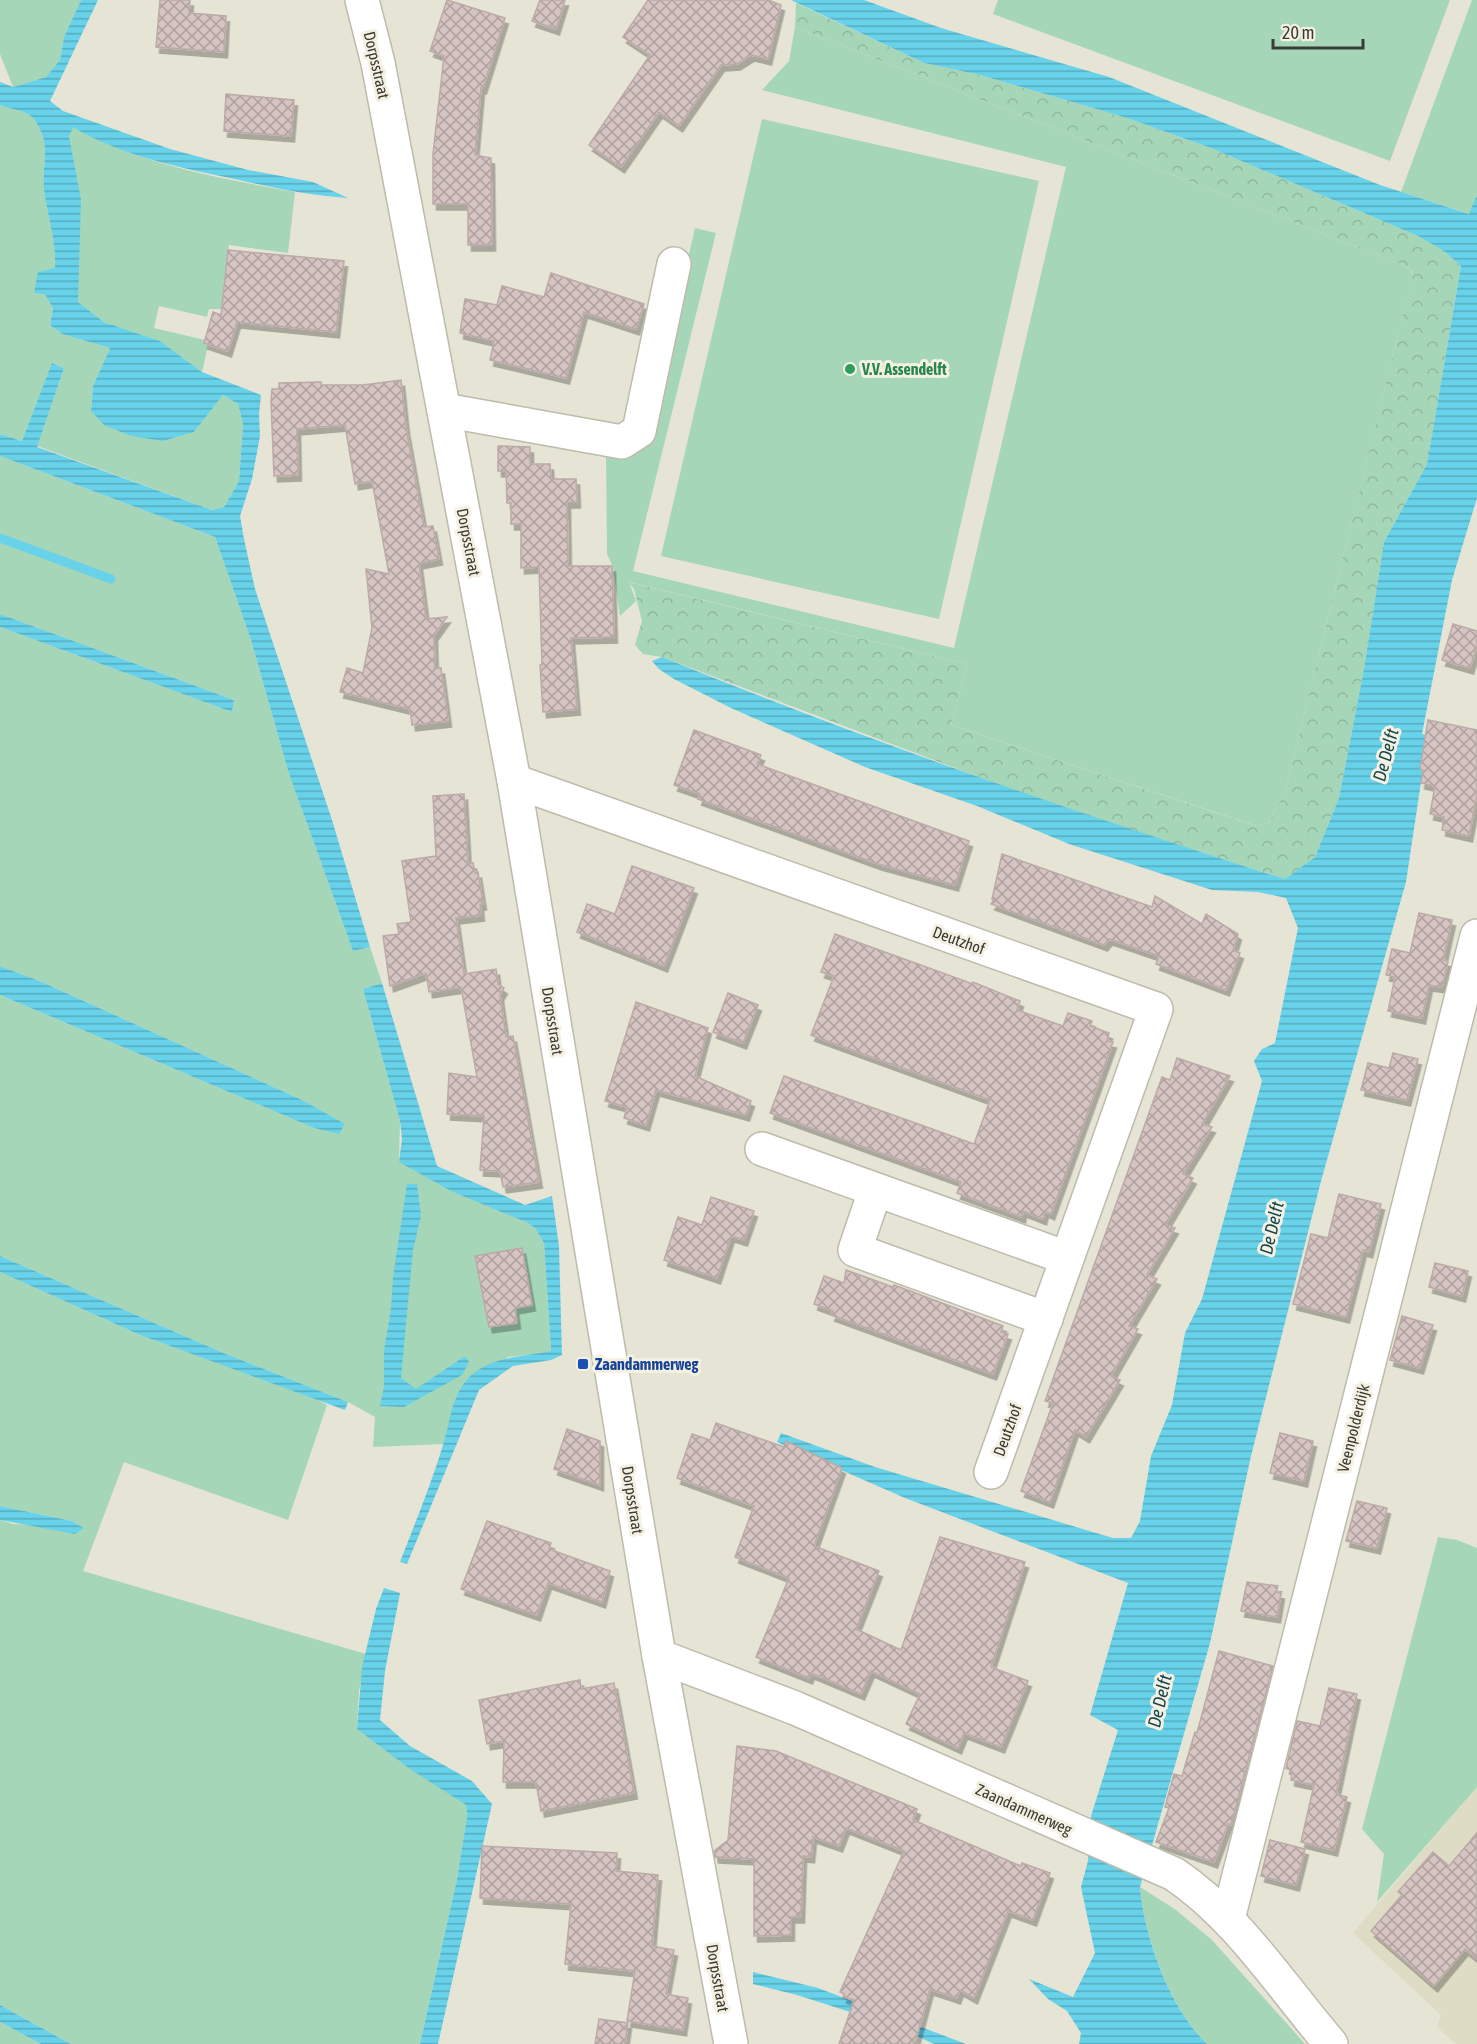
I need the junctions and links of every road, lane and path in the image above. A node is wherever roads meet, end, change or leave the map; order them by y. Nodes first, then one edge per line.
1 (362, 0) edge
2 (674, 264) dead end
3 (444, 410) junction
4 (514, 781) junction
5 (1477, 936) edge
6 (762, 1149) dead end
7 (875, 1191) junction
8 (1067, 1258) junction
9 (1046, 1319) junction
10 (991, 1472) dead end
11 (659, 1656) junction
12 (1228, 1919) junction
13 (730, 2044) edge
14 (1331, 2044) edge

1 - 3 street, Dorpsstraat
2 - 3 street
3 - 4 street, Dorpsstraat
4 - 8 street, Deutzhof
4 - 11 street, Dorpsstraat
5 - 12 street, Veenpolderdijk
6 - 7 street
7 - 8 street
7 - 9 street
8 - 9 street, Deutzhof
9 - 10 street, Deutzhof
11 - 12 street, Zaandammerweg
11 - 13 street, Dorpsstraat
12 - 14 street, Zaandammerweg

